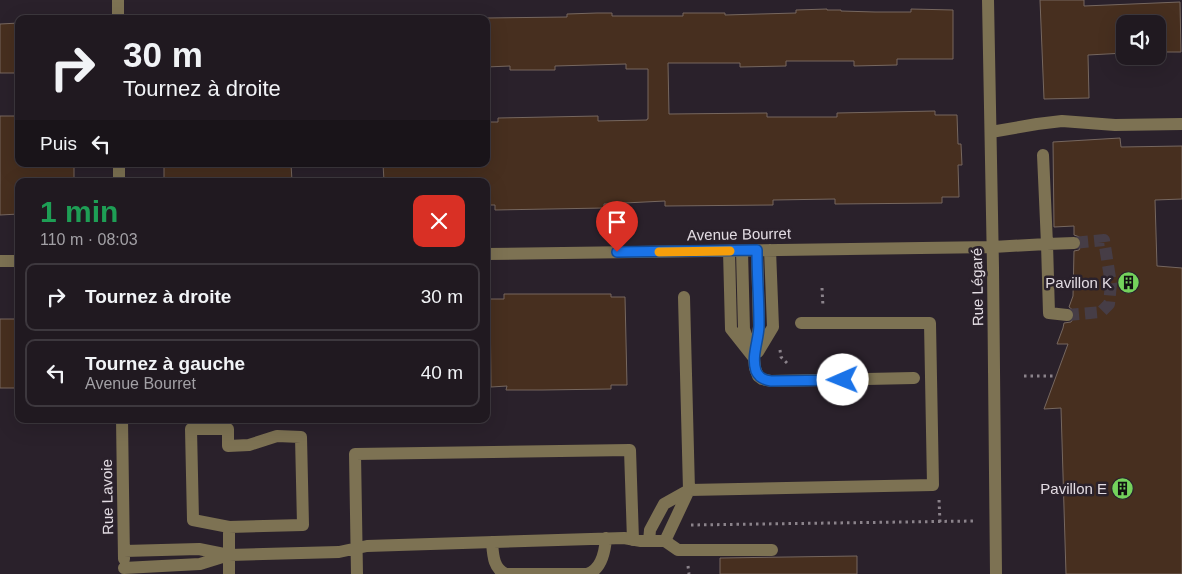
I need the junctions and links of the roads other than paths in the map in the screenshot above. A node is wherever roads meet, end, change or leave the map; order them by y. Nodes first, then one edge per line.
1 (118, 0) edge
2 (988, 0) edge
3 (118, 15) edge
4 (1182, 124) edge
5 (991, 132) junction
6 (1044, 155) dead end
7 (1074, 243) tunnel mouth
8 (1047, 244) junction
9 (993, 248) junction
10 (763, 250) junction
11 (736, 251) junction
12 (490, 254) edge
13 (0, 261) edge
14 (15, 261) edge
15 (684, 297) dead end
16 (1067, 315) tunnel mouth
17 (801, 323) dead end
18 (754, 358) junction
19 (914, 378) dead end
20 (122, 423) edge
21 (689, 490) junction
22 (229, 527) junction
23 (606, 538) junction
24 (634, 540) junction
25 (649, 541) junction
26 (665, 541) junction
27 (492, 542) junction
28 (356, 549) junction
29 (772, 550) dead end
30 (124, 551) junction
31 (229, 555) junction
32 (124, 571) edge
33 (229, 574) edge
34 (357, 574) edge
35 (996, 574) edge

1 - 3 street
2 - 5 street, Rue Légaré
4 - 5 street
5 - 9 street, Rue Légaré
6 - 8 street
7 - 8 street, Avenue Bourret
8 - 9 street, Avenue Bourret
8 - 16 street
9 - 10 street, Avenue Bourret
9 - 35 street, Rue Légaré
10 - 11 street, Avenue Bourret
10 - 18 street
11 - 12 street, Avenue Bourret
11 - 18 street
13 - 14 street
15 - 21 street
17 - 21 street
18 - 19 street
20 - 30 street, Rue Lavoie
21 - 25 street
21 - 26 street
22 - 22 street
22 - 31 street
23 - 24 street
23 - 27 street
23 - 27 street
24 - 25 street
24 - 28 street
25 - 26 street
26 - 29 street
27 - 28 street
28 - 31 street
28 - 34 street
30 - 31 street
30 - 32 street, Rue Lavoie
31 - 32 street
31 - 33 street

